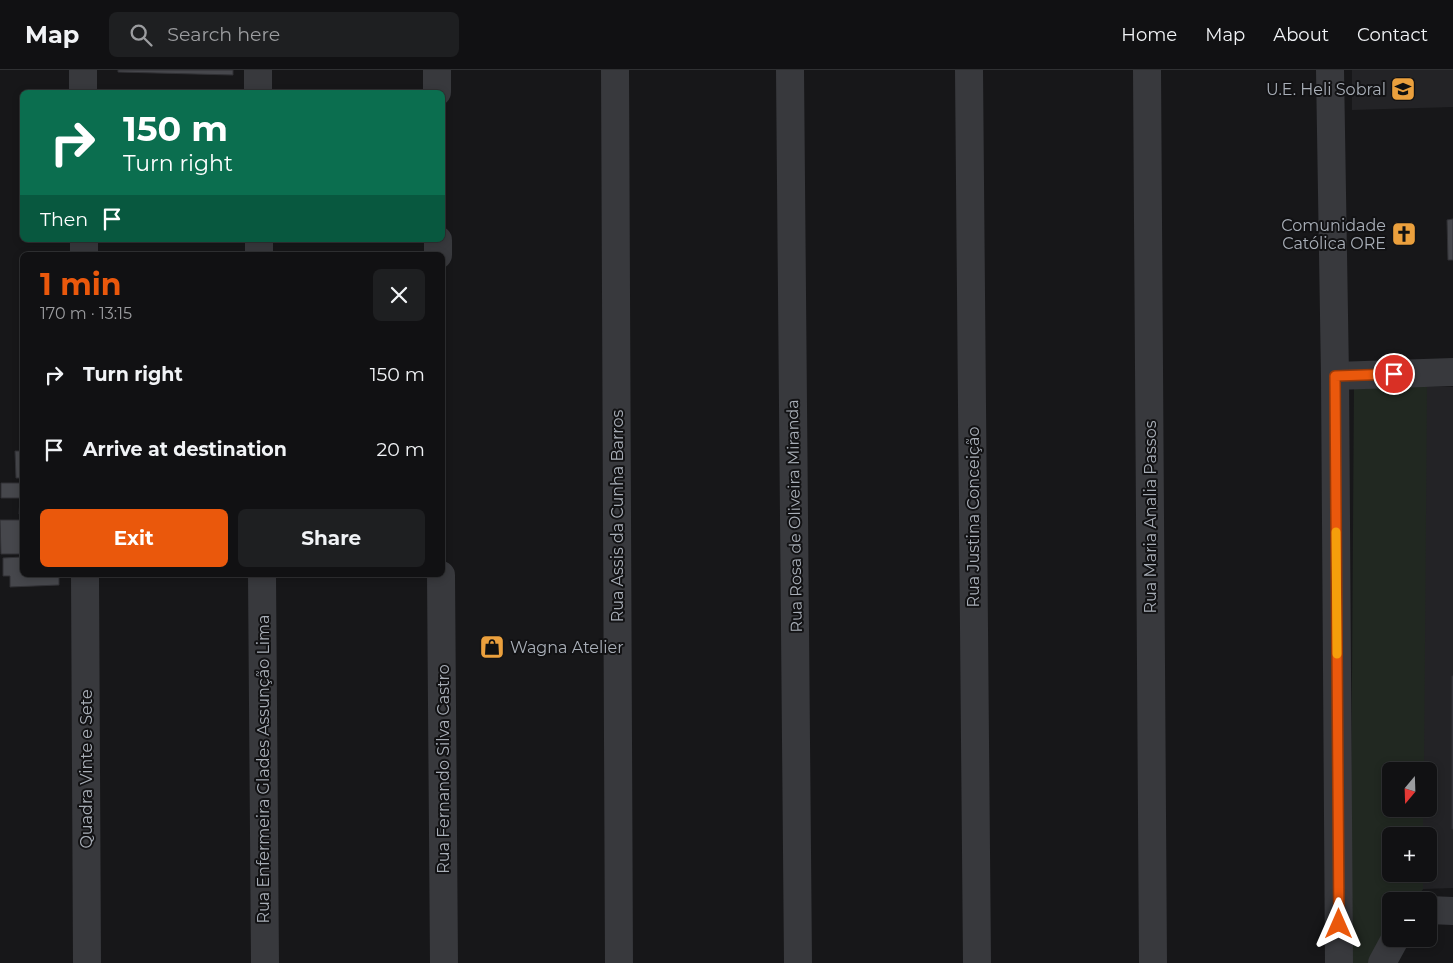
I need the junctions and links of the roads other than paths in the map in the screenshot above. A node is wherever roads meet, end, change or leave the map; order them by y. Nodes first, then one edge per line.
1 (82, 70) edge
2 (258, 70) edge
3 (437, 70) edge
4 (615, 70) edge
5 (790, 70) edge
6 (969, 70) edge
7 (1147, 70) edge
8 (1330, 70) edge
9 (83, 90) edge
10 (258, 90) edge
11 (437, 90) edge
12 (1453, 372) edge
13 (1335, 376) junction
14 (85, 577) edge
15 (262, 577) edge
16 (441, 577) edge
17 (1437, 910) edge
18 (1453, 911) edge
19 (1391, 947) edge
20 (87, 963) edge
21 (265, 963) edge
22 (444, 963) edge
23 (619, 963) edge
24 (798, 963) edge
25 (977, 963) edge
26 (1153, 963) edge
27 (1339, 963) edge
28 (1382, 963) edge

1 - 9 street
2 - 10 street
3 - 11 street
4 - 23 street, Rua Assis da Cunha Barros
5 - 24 street, Rua Rosa de Oliveira Miranda
6 - 25 street, Rua Justina Conceição
7 - 26 street, Rua Maria Analia Passos
8 - 13 street
12 - 13 street
13 - 27 street
14 - 20 street, Quadra Vinte e Sete
15 - 21 street, Rua Enfermeira Glades Assunção Lima
16 - 22 street, Rua Fernando Silva Castro
17 - 18 street
19 - 28 street

